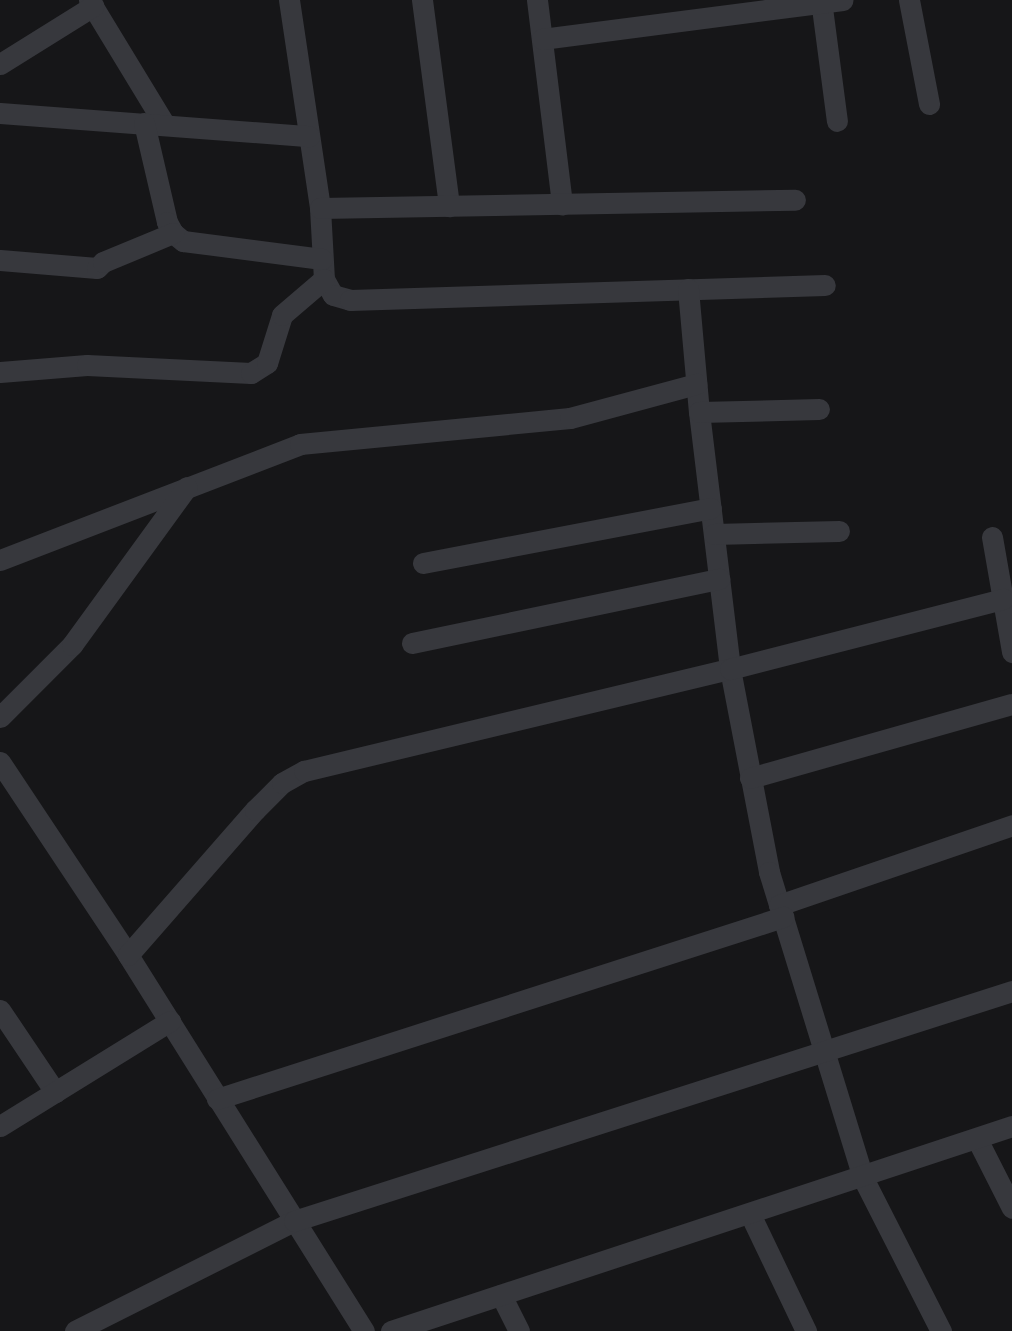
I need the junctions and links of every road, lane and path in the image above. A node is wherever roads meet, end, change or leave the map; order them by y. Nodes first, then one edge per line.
1 (289, 0) edge
2 (422, 0) edge
3 (537, 0) edge
4 (828, 0) edge
5 (909, 0) edge
6 (91, 3) edge
7 (542, 39) junction
8 (0, 64) edge
9 (929, 104) dead end
10 (0, 112) edge
11 (836, 121) dead end
12 (144, 123) junction
13 (166, 125) junction
14 (309, 136) junction
15 (795, 200) dead end
16 (562, 204) junction
17 (449, 206) junction
18 (320, 208) junction
19 (173, 233) junction
20 (0, 260) edge
21 (323, 269) junction
22 (825, 285) dead end
23 (688, 289) junction
24 (0, 372) edge
25 (696, 384) junction
26 (819, 409) dead end
27 (699, 412) junction
28 (188, 487) junction
29 (711, 508) junction
30 (839, 531) dead end
31 (714, 534) junction
32 (992, 537) dead end
33 (0, 560) edge
34 (423, 563) dead end
35 (719, 579) junction
36 (1002, 599) junction
37 (412, 643) dead end
38 (1012, 652) edge
39 (730, 669) junction
40 (1012, 704) edge
41 (0, 717) edge
42 (0, 762) edge
43 (750, 778) junction
44 (1012, 826) edge
45 (781, 911) junction
46 (128, 955) junction
47 (1012, 992) edge
48 (2, 1018) edge
49 (170, 1021) junction
50 (824, 1051) junction
51 (55, 1092) junction
52 (217, 1099) junction
53 (0, 1126) edge
54 (1012, 1126) edge
55 (977, 1139) junction
56 (863, 1178) junction
57 (1012, 1208) edge
58 (750, 1214) junction
59 (294, 1221) junction
60 (502, 1295) junction
61 (75, 1331) edge
62 (364, 1331) edge
63 (391, 1331) edge
64 (519, 1331) edge
65 (806, 1331) edge
66 (941, 1331) edge

1 - 14 street
2 - 17 street
3 - 7 street
4 - 7 street
4 - 11 street
5 - 9 street
6 - 8 street
6 - 13 street
7 - 16 street
10 - 12 street
12 - 13 street
12 - 19 street
13 - 14 street
14 - 18 street
15 - 16 street
16 - 17 street
17 - 18 street
18 - 21 street
19 - 20 street
19 - 21 street
21 - 23 street
21 - 24 street
22 - 23 street
23 - 25 street
25 - 27 street
25 - 28 street
26 - 27 street
27 - 29 street
28 - 33 street
28 - 41 street
29 - 31 street
29 - 34 street
30 - 31 street
31 - 35 street
32 - 36 street
35 - 37 street
35 - 39 street
36 - 38 street
36 - 39 street
39 - 43 street
39 - 46 street
40 - 43 street
42 - 46 street
43 - 45 street
44 - 45 street
45 - 50 street
45 - 52 street
46 - 49 street
47 - 50 street
48 - 51 street
49 - 51 street
49 - 52 street
50 - 56 street
50 - 59 street
51 - 53 street
52 - 59 street
54 - 55 street
55 - 56 street
55 - 57 street
56 - 58 street
56 - 66 street
58 - 60 street
58 - 65 street
59 - 61 street
59 - 62 street
60 - 63 street
60 - 64 street

